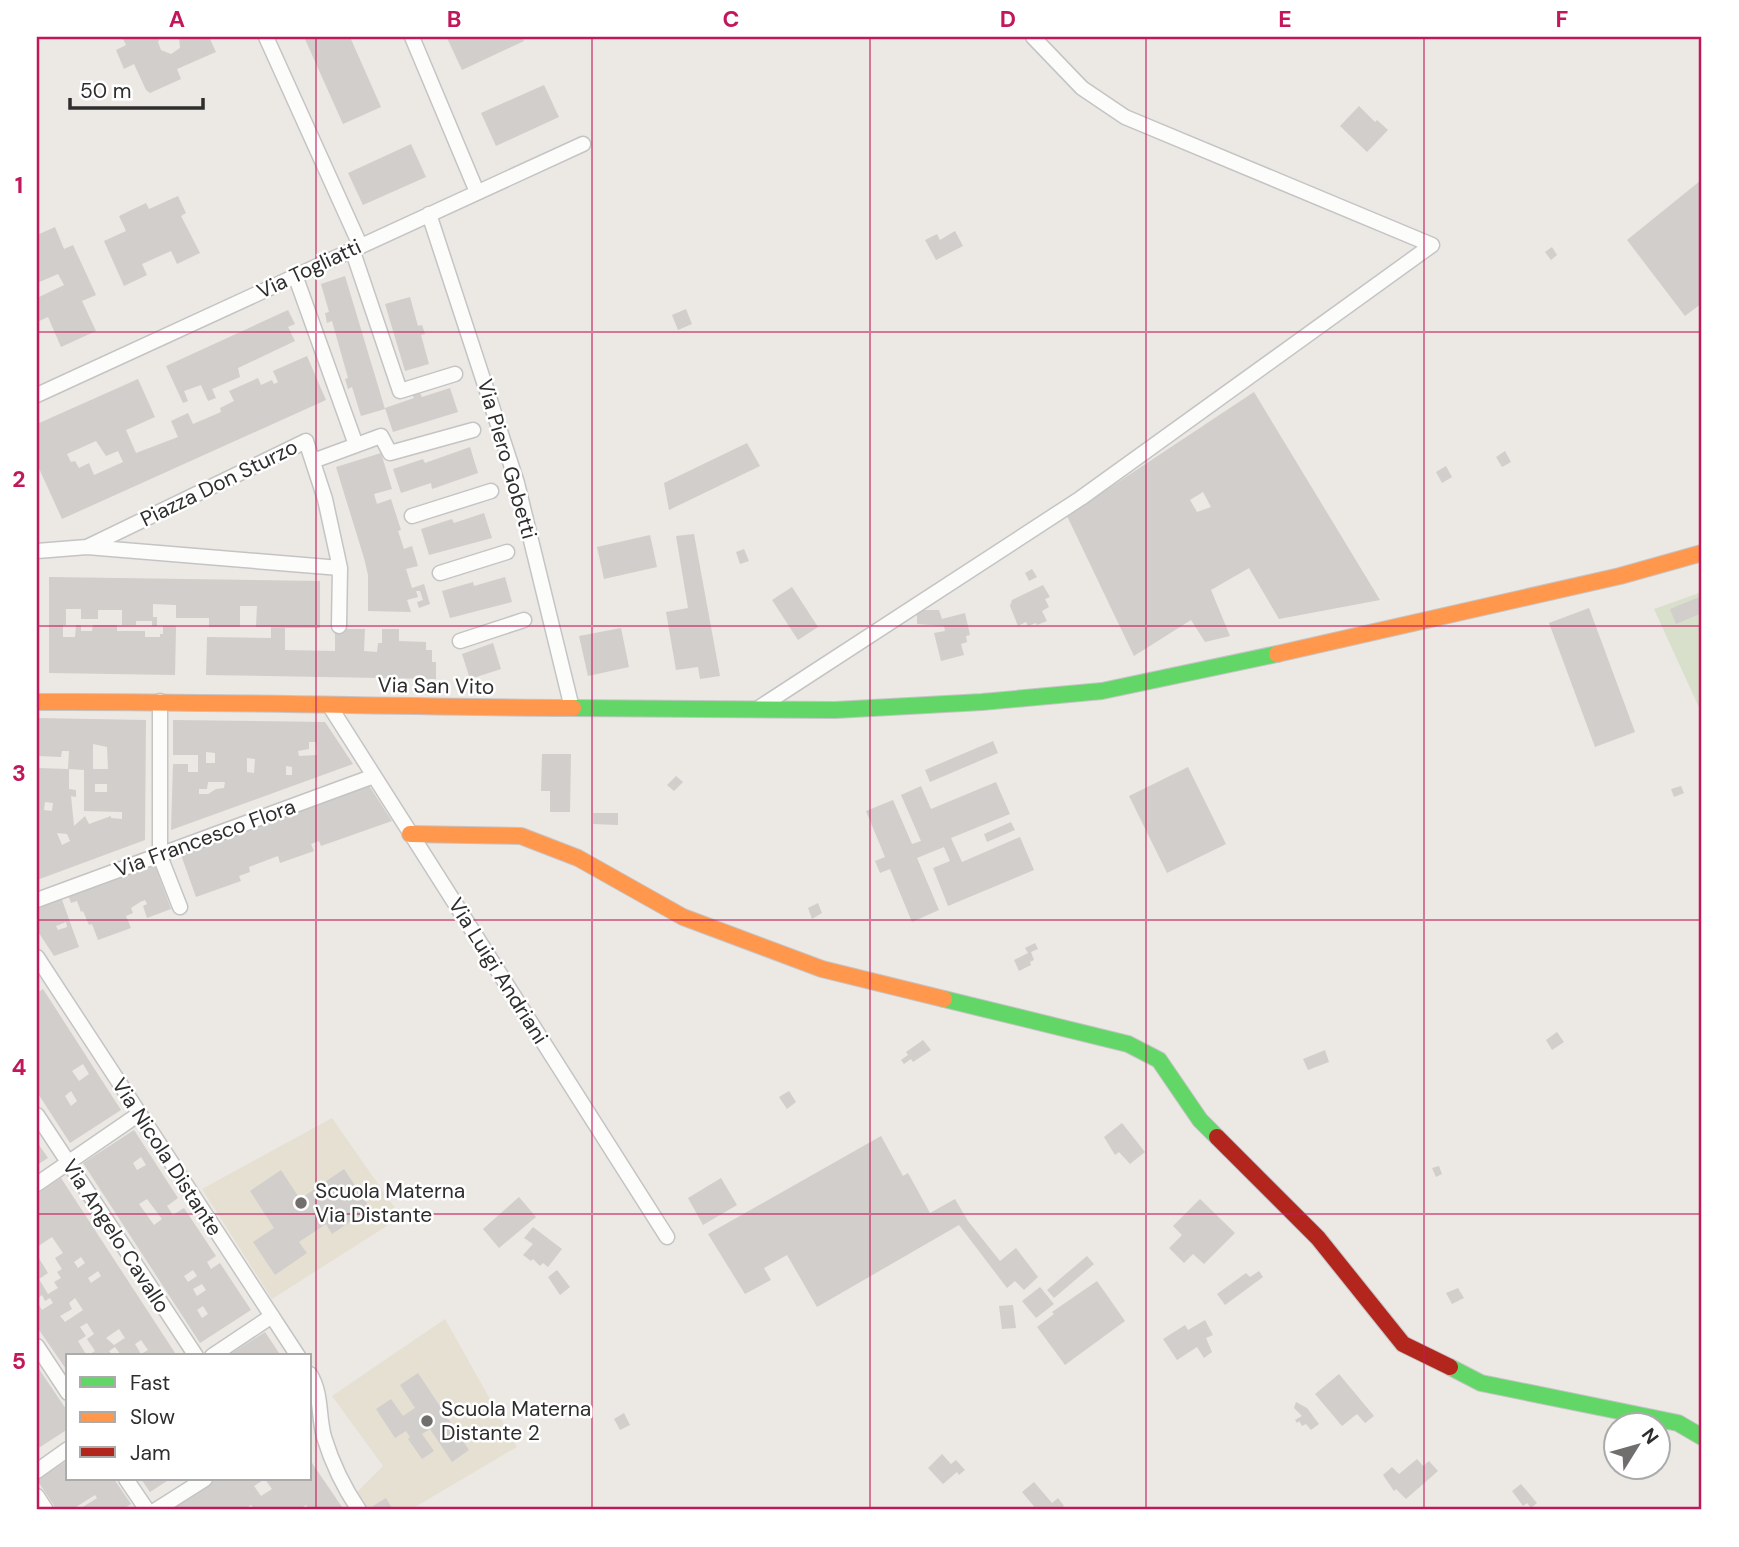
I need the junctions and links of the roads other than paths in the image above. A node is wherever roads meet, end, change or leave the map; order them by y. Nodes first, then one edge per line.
1 (266, 37) edge
2 (412, 37) edge
3 (1033, 37) edge
4 (583, 144) dead end
5 (477, 192) junction
6 (429, 214) junction
7 (356, 247) junction
8 (295, 275) junction
9 (455, 373) dead end
10 (37, 395) edge
11 (473, 430) dead end
12 (356, 445) junction
13 (313, 461) junction
14 (491, 491) dead end
15 (412, 516) dead end
16 (87, 547) junction
17 (37, 551) edge
18 (507, 552) dead end
19 (1702, 553) edge
20 (340, 568) junction
21 (440, 573) dead end
22 (524, 620) dead end
23 (339, 625) dead end
24 (460, 641) dead end
25 (160, 701) junction
26 (37, 702) edge
27 (328, 705) junction
28 (572, 708) junction
29 (757, 709) junction
30 (373, 776) junction
31 (410, 834) junction
32 (160, 856) junction
33 (37, 900) edge
34 (180, 907) dead end
35 (37, 957) edge
36 (139, 1114) junction
37 (37, 1115) edge
38 (68, 1163) junction
39 (37, 1184) edge
40 (667, 1237) dead end
41 (272, 1316) junction
42 (37, 1346) edge
43 (195, 1354) edge
44 (215, 1354) edge
45 (297, 1354) edge
46 (312, 1377) edge
47 (66, 1390) edge
48 (315, 1408) edge
49 (1702, 1437) edge
50 (66, 1451) edge
51 (37, 1471) edge
52 (126, 1480) edge
53 (203, 1480) edge
54 (37, 1496) edge
55 (46, 1510) edge
56 (147, 1510) edge
57 (156, 1510) edge
58 (359, 1510) edge

1 - 7 street
2 - 5 street
3 - 29 street
4 - 5 street, Via Togliatti
5 - 6 street, Via Togliatti
6 - 7 street, Via Togliatti
6 - 28 street, Via Piero Gobetti
7 - 8 street, Via Togliatti
7 - 9 street
8 - 10 street, Via Togliatti
8 - 12 street
11 - 12 street
12 - 13 street
13 - 16 street, Piazza Don Sturzo
13 - 20 street, Piazza Don Sturzo
14 - 15 street
16 - 17 street, Piazza Don Sturzo
16 - 20 street, Piazza Don Sturzo
18 - 21 street
19 - 29 street, Via San Vito
20 - 23 street
22 - 24 street
25 - 26 street, Via San Vito
25 - 27 street, Via San Vito
25 - 32 street
27 - 28 street, Via San Vito
27 - 30 street, Via Luigi Andriani
28 - 29 street, Via San Vito
30 - 31 street, Via Luigi Andriani
30 - 32 street, Via Francesco Flora
31 - 40 street, Via Luigi Andriani
31 - 49 street
32 - 33 street, Via Francesco Flora
32 - 34 street
35 - 36 street, Via Nicola Distante
36 - 38 street
36 - 41 street, Via Nicola Distante
37 - 38 street, Via Angelo Cavallo
38 - 39 street
38 - 43 street, Via Angelo Cavallo
41 - 44 street
41 - 45 street, Via Nicola Distante
42 - 47 street
46 - 48 street
48 - 58 street
50 - 51 street
52 - 56 street
53 - 57 street
54 - 55 street

